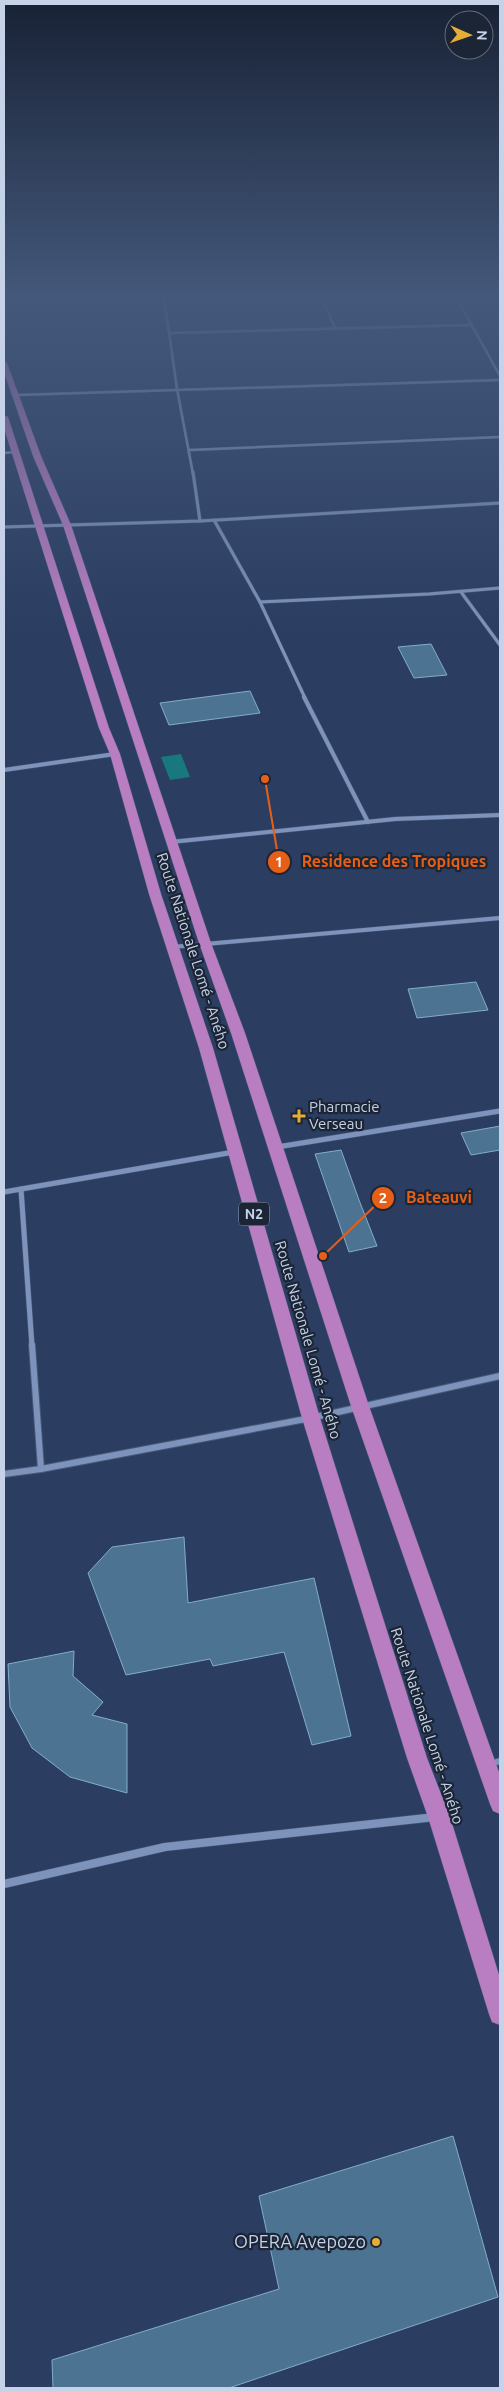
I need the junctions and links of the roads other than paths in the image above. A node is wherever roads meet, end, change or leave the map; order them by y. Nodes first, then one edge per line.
1 (21, 409) edge
2 (181, 409) edge
3 (4, 417) edge
4 (500, 437) edge
5 (190, 450) junction
6 (10, 452) edge
7 (500, 503) edge
8 (214, 520) junction
9 (200, 521) junction
10 (67, 525) junction
11 (4, 527) edge
12 (41, 527) junction
13 (500, 588) edge
14 (461, 592) junction
15 (260, 602) junction
16 (500, 645) edge
17 (115, 754) junction
18 (4, 770) edge
19 (500, 815) edge
20 (368, 822) junction
21 (171, 842) junction
22 (500, 918) edge
23 (205, 943) junction
24 (172, 947) junction
25 (500, 1111) edge
26 (274, 1147) junction
27 (237, 1152) junction
28 (21, 1189) junction
29 (4, 1192) edge
30 (500, 1376) edge
31 (360, 1406) junction
32 (311, 1418) junction
33 (40, 1469) junction
34 (4, 1474) edge
35 (493, 1763) edge
36 (500, 1804) edge
37 (439, 1817) junction
38 (4, 1884) edge
39 (500, 2014) edge

1 - 10 highway, Route Nationale Lomé - Aného / N2
2 - 5 street
3 - 6 highway, Route Nationale Lomé - Aného / N2
4 - 5 street
5 - 9 street
6 - 12 highway, Route Nationale Lomé - Aného / N2
7 - 8 street
8 - 9 street
8 - 15 street
9 - 10 street
10 - 12 street
10 - 21 highway, Route Nationale Lomé - Aného / N2
11 - 12 street
12 - 17 highway, Route Nationale Lomé - Aného / N2
13 - 14 street
14 - 15 street
14 - 16 street
15 - 20 street
17 - 18 street
17 - 24 highway, Route Nationale Lomé - Aného / N2
19 - 20 street
20 - 21 street
21 - 23 highway, Route Nationale Lomé - Aného / N2
22 - 23 street
23 - 24 street
23 - 26 highway, Route Nationale Lomé - Aného / N2
24 - 27 highway, Route Nationale Lomé - Aného / N2
25 - 26 street
26 - 31 highway, Route Nationale Lomé - Aného / N2
27 - 28 street
27 - 32 highway, Route Nationale Lomé - Aného / N2
28 - 29 street
28 - 33 street
30 - 31 street
31 - 32 street
31 - 35 highway, Route Nationale Lomé - Aného / N2
32 - 33 street
32 - 37 highway, Route Nationale Lomé - Aného / N2
33 - 34 street
35 - 36 highway, Route Nationale Lomé - Aného / N2
37 - 38 street
37 - 39 highway, Route Nationale Lomé - Aného / N2

